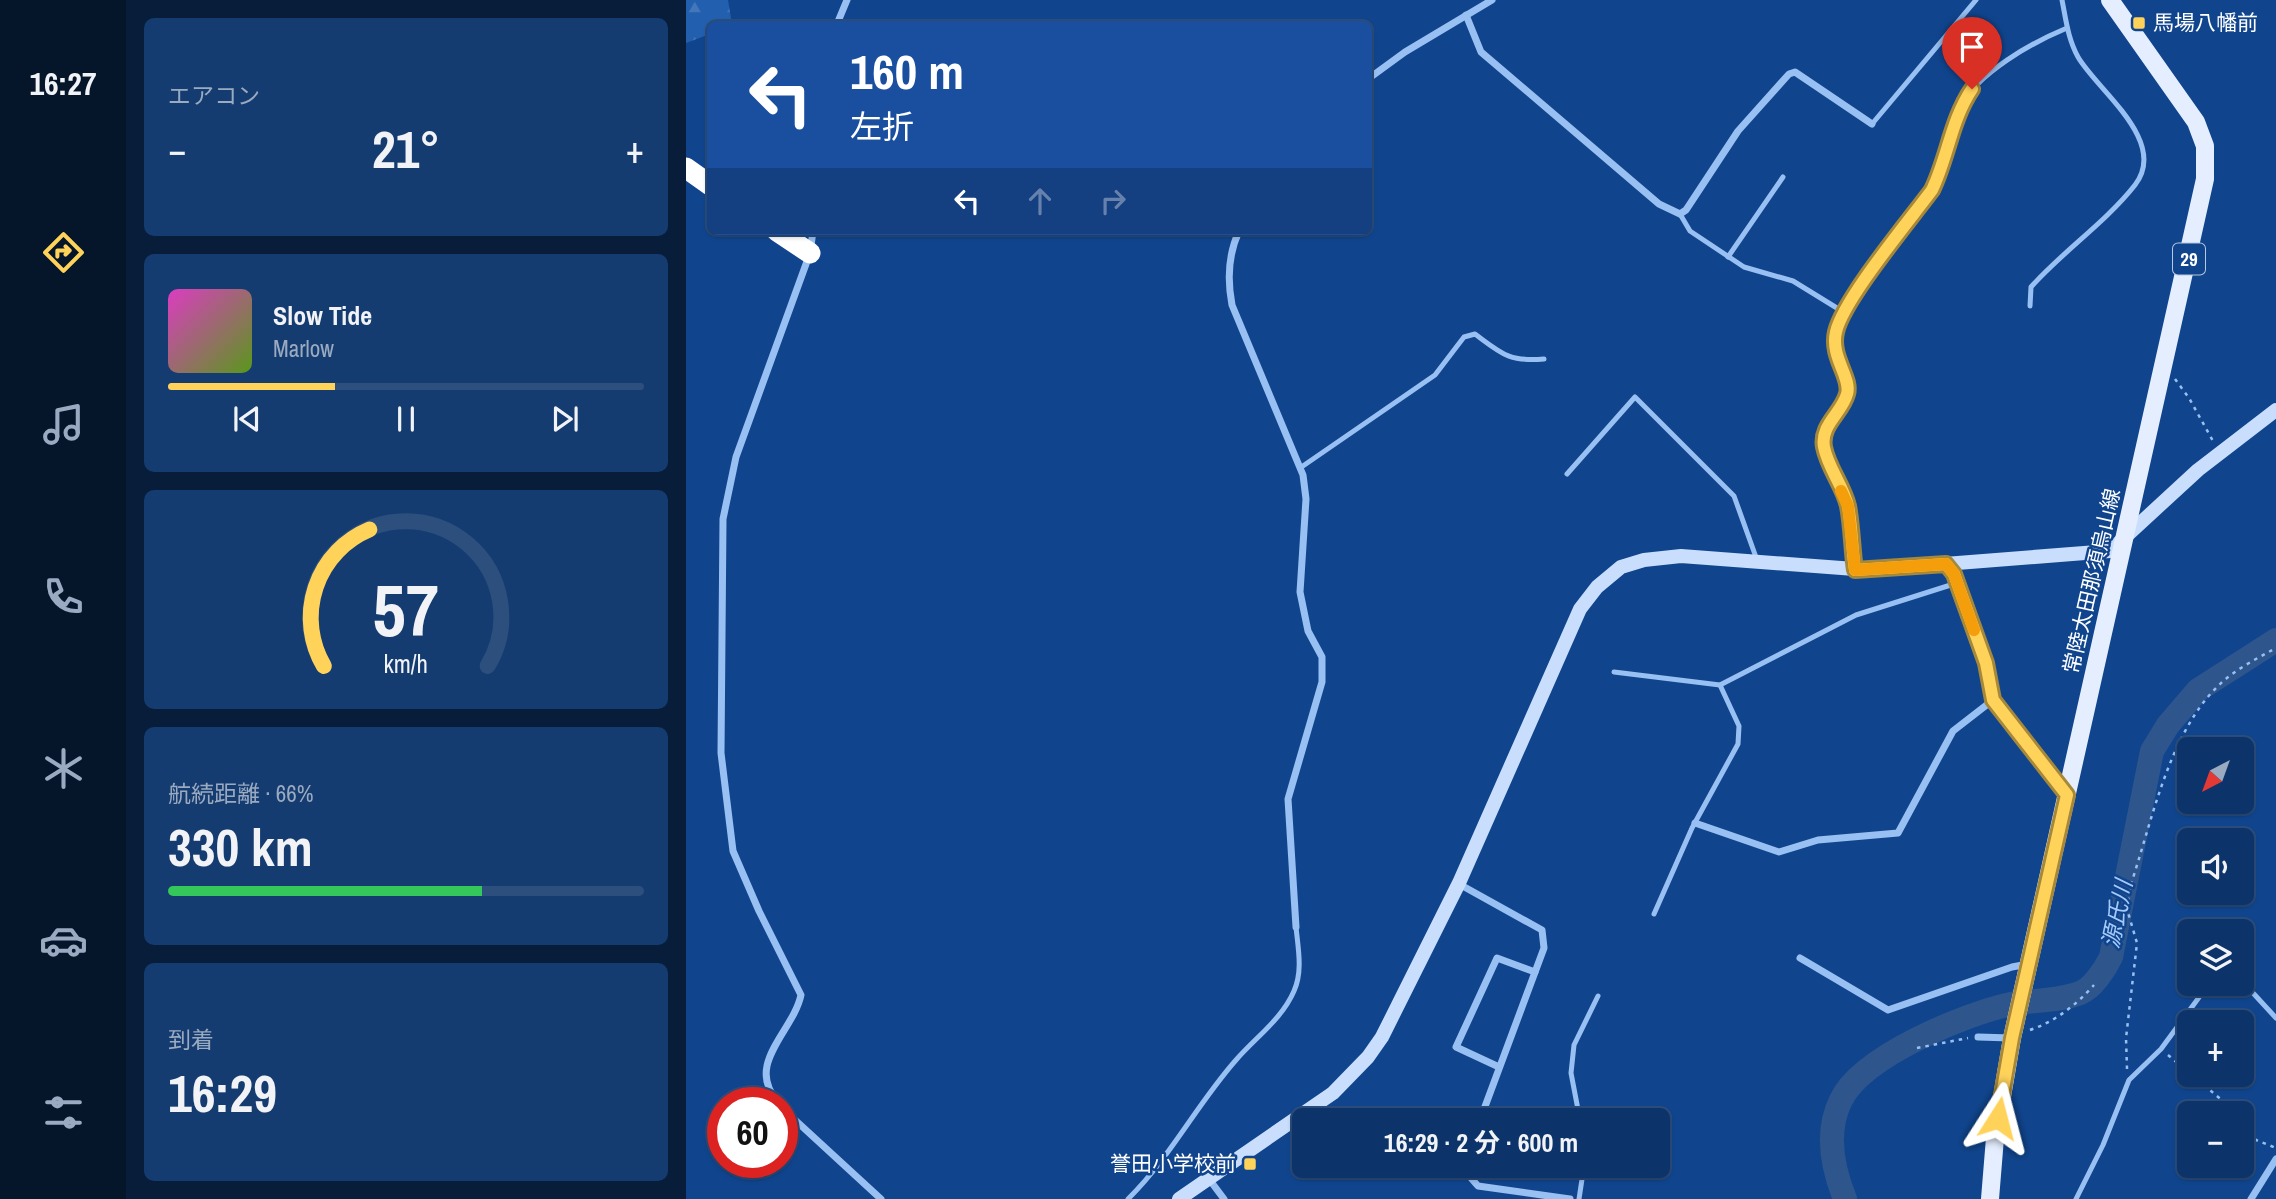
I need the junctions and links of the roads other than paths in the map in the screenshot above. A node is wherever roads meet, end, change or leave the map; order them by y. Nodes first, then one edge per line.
1 (847, 0) edge
2 (1492, 0) edge
3 (1976, 0) edge
4 (2062, 0) edge
5 (2110, 0) edge
6 (1466, 15) junction
7 (838, 21) edge
8 (2067, 28) junction
9 (1372, 76) edge
10 (1872, 124) joint
11 (686, 168) edge
12 (1783, 177) dead end
13 (707, 183) edge
14 (1680, 214) junction
15 (783, 235) edge
16 (813, 235) edge
17 (1238, 235) edge
18 (810, 253) junction
19 (1728, 257) junction
20 (2030, 306) dead end
21 (1845, 313) junction
22 (1836, 357) joint
23 (1544, 359) dead end
24 (2276, 410) edge
25 (1300, 468) junction
26 (1567, 474) dead end
27 (2124, 540) junction
28 (1758, 563) junction
29 (1946, 564) junction
30 (1855, 570) junction
31 (1957, 583) junction
32 (1614, 672) dead end
33 (1720, 685) junction
34 (1993, 700) junction
35 (2067, 795) junction
36 (1695, 823) junction
37 (1459, 883) junction
38 (1654, 914) dead end
39 (1296, 927) joint
40 (1800, 958) dead end
41 (2028, 969) junction
42 (1535, 972) junction
43 (2254, 994) edge
44 (1598, 996) dead end
45 (2200, 996) edge
46 (2276, 1018) edge
47 (2014, 1030) junction
48 (1978, 1037) road end
49 (1499, 1067) junction
50 (768, 1087) edge
51 (1484, 1108) edge
52 (1578, 1108) edge
53 (798, 1123) edge
54 (2276, 1158) edge
55 (1209, 1178) junction
56 (1471, 1178) edge
57 (1582, 1178) edge
58 (881, 1199) edge
59 (1129, 1199) edge
60 (1179, 1199) edge
61 (1224, 1199) edge
62 (1570, 1199) edge
63 (1579, 1199) edge
64 (1990, 1199) edge
65 (2076, 1199) edge
66 (2251, 1199) edge

1 - 7 street
2 - 6 street
3 - 10 lane
4 - 8 lane
5 - 27 main road, 常陸太田那須烏山線 / 29
6 - 9 street
6 - 14 street
8 - 20 lane
8 - 21 lane
10 - 14 street
11 - 13 highway
12 - 19 lane
14 - 19 lane
15 - 18 highway
16 - 18 street
17 - 25 street
18 - 50 street
19 - 21 lane
21 - 22 lane
22 - 30 street
23 - 25 lane
24 - 27 street
25 - 39 street
26 - 28 lane
27 - 29 street
27 - 35 main road, 常陸太田那須烏山線 / 29
28 - 30 street
28 - 37 street
29 - 30 street
29 - 31 lane
31 - 33 lane
31 - 34 lane
32 - 33 lane
33 - 36 lane
34 - 35 lane
34 - 36 street
35 - 41 main road, 常陸太田那須烏山線 / 29
36 - 38 lane
37 - 42 street
37 - 55 street
39 - 59 lane
40 - 41 street
41 - 47 main road, 常陸太田那須烏山線 / 29
42 - 49 street
42 - 49 street
43 - 46 lane
44 - 52 lane
45 - 65 lane
47 - 48 street
47 - 64 main road, 常陸太田那須烏山線 / 29
49 - 51 street
53 - 58 street
54 - 66 street
55 - 60 street
55 - 61 street
56 - 62 street
57 - 63 lane

